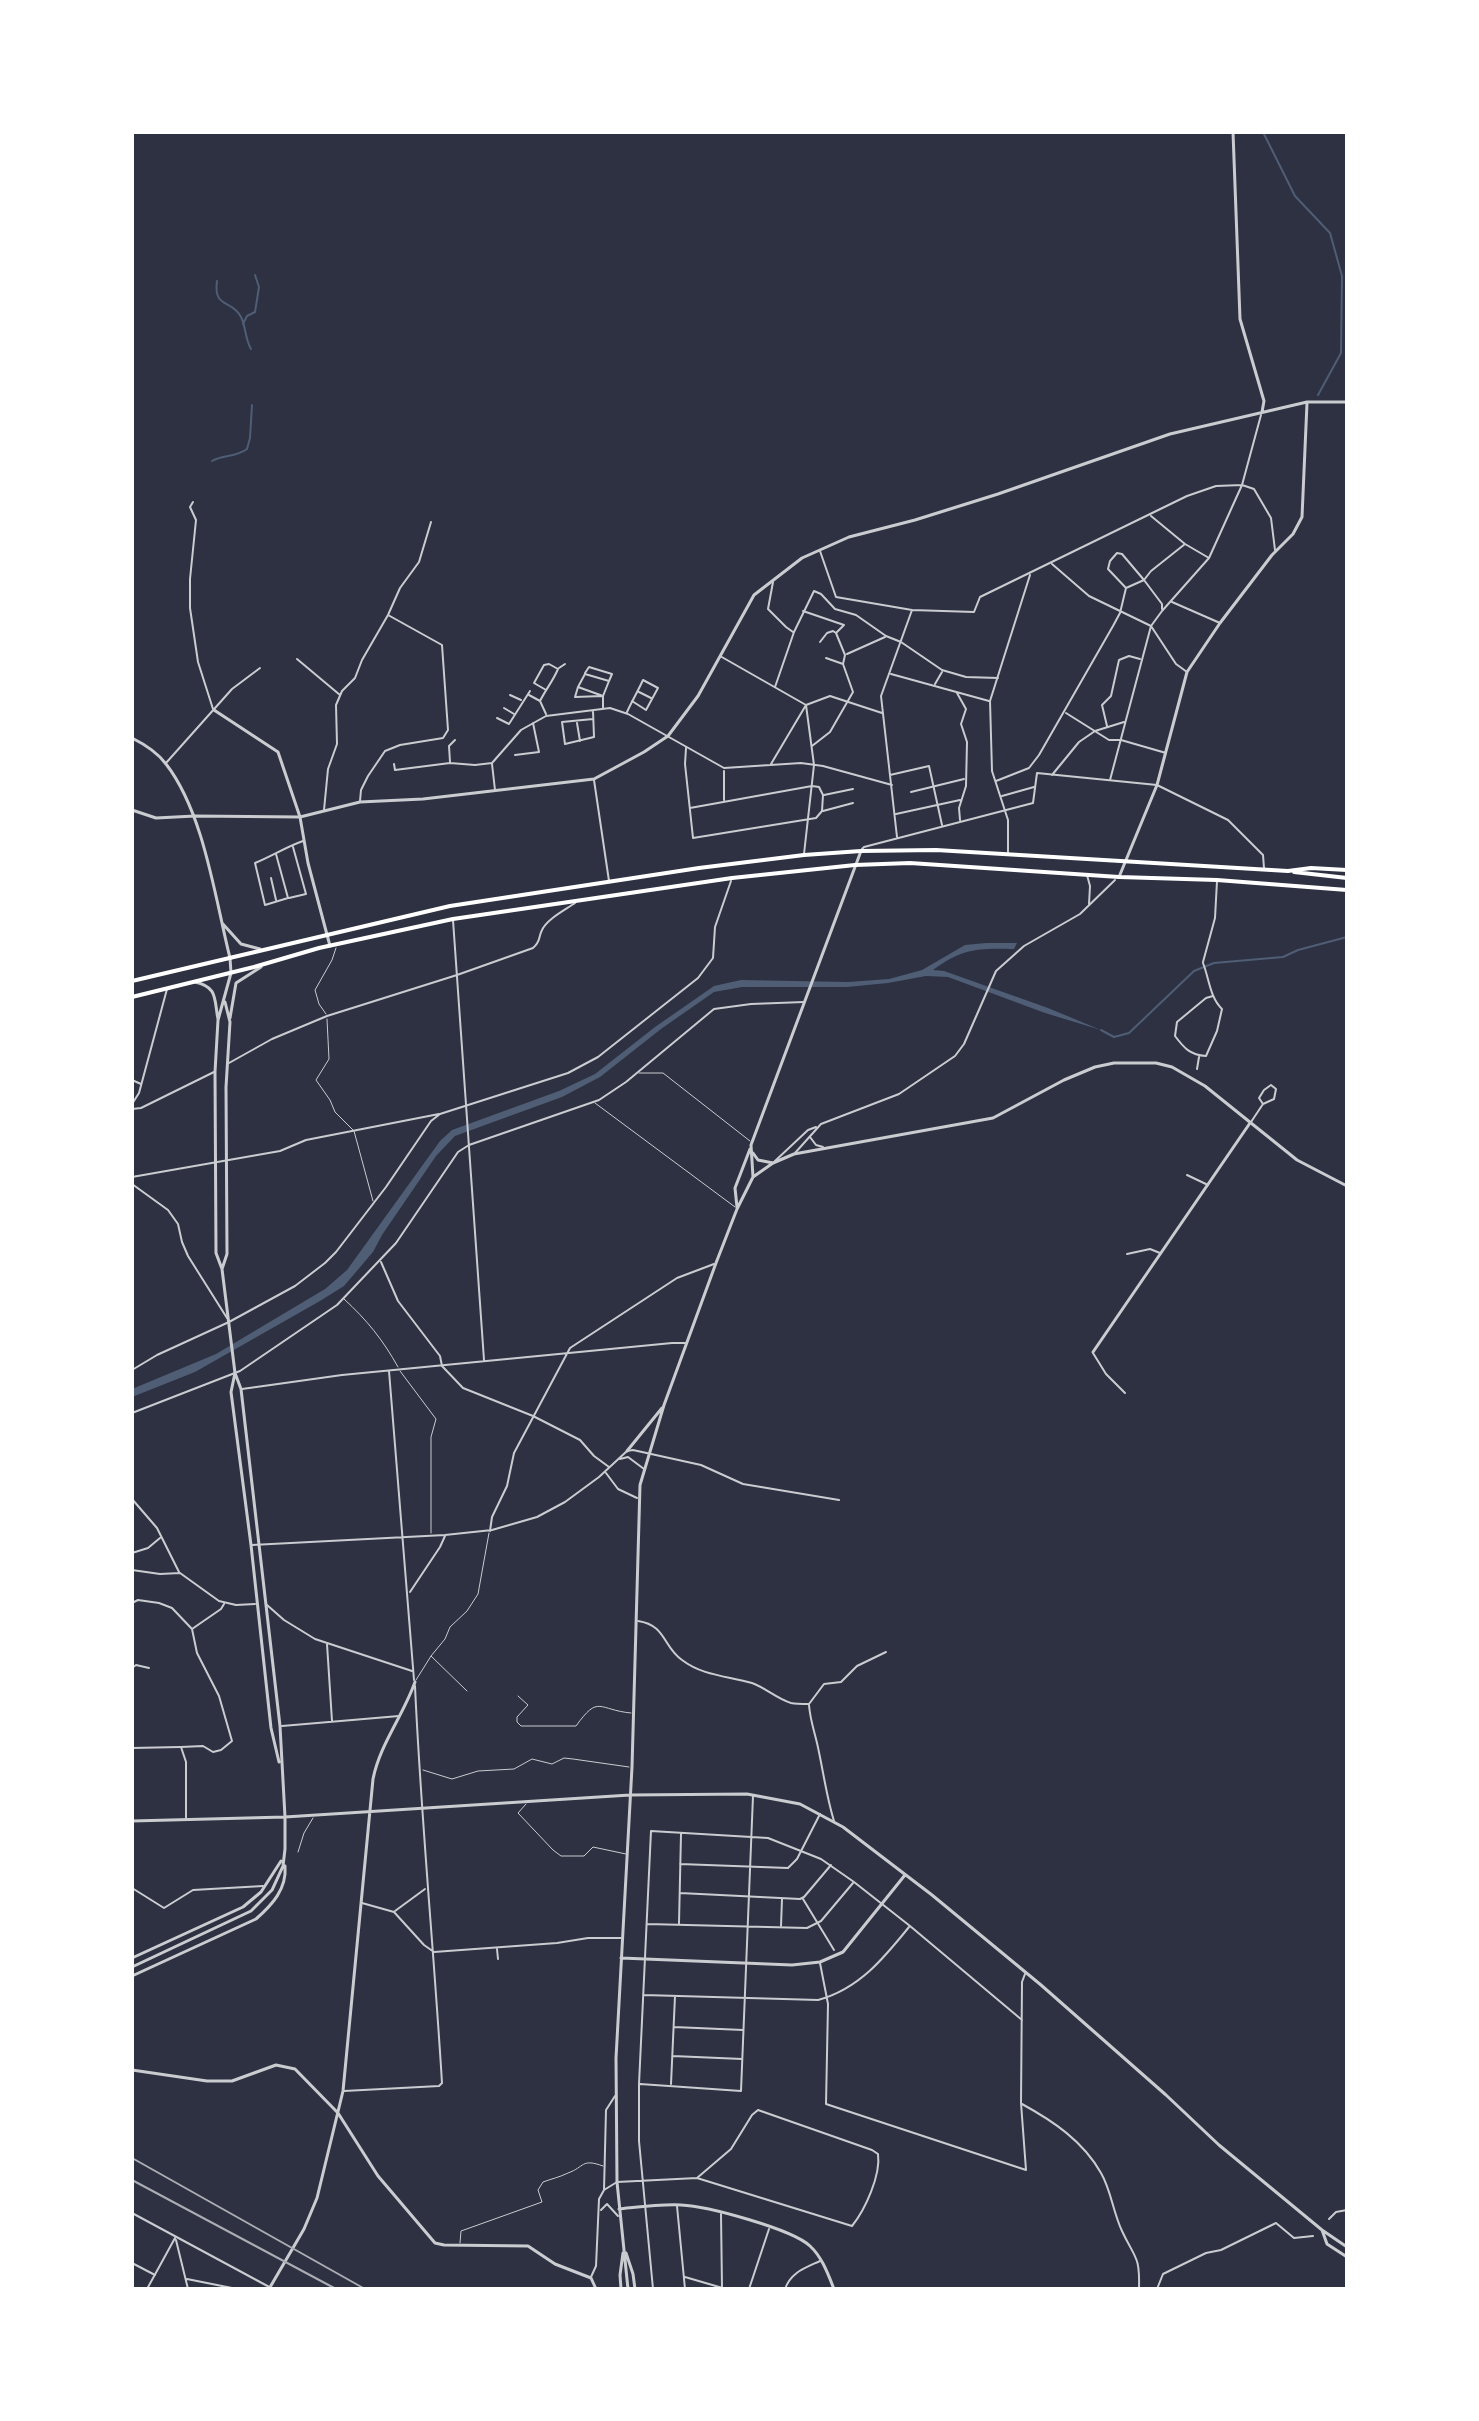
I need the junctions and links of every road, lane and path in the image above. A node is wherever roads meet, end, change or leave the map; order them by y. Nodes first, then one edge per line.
1 (1233, 132) edge
2 (1307, 402) junction
3 (1347, 402) edge
4 (1262, 412) junction
5 (1242, 485) junction
6 (193, 502) dead end
7 (1150, 515) junction
8 (431, 522) dead end
9 (1185, 544) junction
10 (819, 550) junction
11 (1275, 551) junction
12 (1209, 558) junction
13 (1051, 564) junction
14 (1030, 574) junction
15 (774, 578) junction
16 (1144, 580) junction
17 (1126, 588) junction
18 (1171, 601) junction
19 (912, 610) junction
20 (803, 611) junction
21 (1162, 611) junction
22 (1120, 613) junction
23 (388, 615) junction
24 (1220, 623) junction
25 (1151, 626) junction
26 (794, 632) junction
27 (836, 633) junction
28 (886, 636) junction
29 (820, 642) dead end
30 (901, 642) junction
31 (845, 655) junction
32 (720, 656) junction
33 (826, 658) dead end
34 (297, 659) dead end
35 (1142, 660) junction
36 (565, 664) dead end
37 (843, 664) junction
38 (260, 668) dead end
39 (558, 669) junction
40 (942, 670) junction
41 (1187, 672) junction
42 (585, 674) junction
43 (889, 674) junction
44 (998, 678) junction
45 (609, 681) junction
46 (935, 685) junction
47 (578, 687) junction
48 (775, 687) junction
49 (546, 690) junction
50 (637, 691) junction
51 (957, 693) junction
52 (341, 695) junction
53 (510, 695) dead end
54 (603, 696) junction
55 (881, 696) junction
56 (886, 697) dead end
57 (652, 699) junction
58 (522, 701) junction
59 (540, 701) junction
60 (632, 701) junction
61 (990, 701) junction
62 (848, 702) junction
63 (806, 705) junction
64 (504, 708) dead end
65 (603, 709) junction
66 (214, 710) junction
67 (593, 710) junction
68 (626, 713) junction
69 (884, 713) junction
70 (1064, 713) junction
71 (515, 714) junction
72 (546, 716) junction
73 (497, 718) dead end
74 (593, 719) junction
75 (577, 721) junction
76 (1125, 721) junction
77 (533, 723) junction
78 (1107, 726) junction
79 (1095, 731) junction
80 (668, 736) junction
81 (132, 738) edge
82 (455, 740) dead end
83 (1121, 740) junction
84 (580, 742) junction
85 (686, 747) junction
86 (811, 747) junction
87 (457, 752) dead end
88 (1167, 753) junction
89 (449, 754) junction
90 (515, 755) dead end
91 (166, 763) junction
92 (450, 763) junction
93 (492, 763) junction
94 (394, 764) dead end
95 (814, 765) junction
96 (770, 766) junction
97 (724, 768) junction
98 (890, 775) junction
99 (1052, 775) junction
100 (965, 778) junction
101 (594, 779) junction
102 (995, 781) junction
103 (1110, 781) junction
104 (892, 785) junction
105 (1157, 785) junction
106 (812, 786) junction
107 (934, 786) junction
108 (1035, 786) junction
109 (853, 789) dead end
110 (496, 791) junction
111 (911, 792) dead end
112 (823, 795) junction
113 (1000, 796) junction
114 (961, 799) junction
115 (724, 801) junction
116 (360, 802) junction
117 (853, 803) dead end
118 (938, 805) junction
119 (690, 808) junction
120 (1005, 809) junction
121 (132, 810) edge
122 (323, 811) junction
123 (822, 811) junction
124 (895, 815) junction
125 (195, 816) junction
126 (300, 817) junction
127 (806, 821) junction
128 (960, 821) junction
129 (943, 827) junction
130 (897, 838) junction
131 (304, 841) junction
132 (293, 845) junction
133 (861, 851) junction
134 (1008, 853) junction
135 (276, 854) junction
136 (804, 855) junction
137 (1125, 862) junction
138 (855, 865) junction
139 (1264, 870) junction
140 (1347, 870) edge
141 (1288, 871) junction
142 (1086, 874) junction
143 (1119, 877) junction
144 (271, 878) dead end
145 (732, 878) junction
146 (1347, 878) edge
147 (1217, 880) junction
148 (610, 882) junction
149 (1347, 888) edge
150 (288, 898) junction
151 (276, 902) junction
152 (576, 903) junction
153 (1089, 905) junction
154 (453, 919) junction
155 (221, 921) junction
156 (327, 935) junction
157 (337, 944) junction
158 (330, 946) junction
159 (264, 950) junction
160 (230, 958) junction
161 (266, 964) junction
162 (231, 973) junction
163 (457, 975) junction
164 (132, 981) edge
165 (191, 982) junction
166 (167, 988) junction
167 (1213, 996) junction
168 (132, 997) edge
169 (224, 1002) junction
170 (805, 1003) junction
171 (327, 1016) junction
172 (218, 1020) junction
173 (230, 1022) junction
174 (1200, 1056) junction
175 (227, 1065) junction
176 (1197, 1069) dead end
177 (215, 1072) junction
178 (638, 1073) junction
179 (132, 1080) edge
180 (141, 1084) junction
181 (594, 1102) junction
182 (1263, 1104) junction
183 (132, 1106) edge
184 (466, 1107) junction
185 (440, 1114) junction
186 (1250, 1123) junction
187 (817, 1126) junction
188 (354, 1131) junction
189 (810, 1137) junction
190 (752, 1144) junction
191 (469, 1145) junction
192 (824, 1148) junction
193 (794, 1154) junction
194 (227, 1160) junction
195 (216, 1162) junction
196 (773, 1163) junction
197 (1187, 1175) dead end
198 (132, 1177) edge
199 (753, 1177) junction
200 (132, 1184) edge
201 (1209, 1186) junction
202 (1347, 1186) edge
203 (373, 1201) junction
204 (737, 1209) junction
205 (1162, 1253) junction
206 (1127, 1254) dead end
207 (380, 1260) junction
208 (716, 1263) junction
209 (222, 1269) junction
210 (343, 1299) junction
211 (229, 1322) junction
212 (686, 1343) junction
213 (567, 1352) junction
214 (1093, 1352) joint
215 (484, 1362) junction
216 (442, 1366) junction
217 (132, 1370) edge
218 (399, 1370) junction
219 (234, 1371) junction
220 (389, 1371) junction
221 (241, 1389) junction
222 (1125, 1393) dead end
223 (664, 1405) junction
224 (132, 1413) edge
225 (533, 1416) junction
226 (627, 1451) junction
227 (649, 1453) junction
228 (619, 1459) junction
229 (610, 1468) junction
230 (644, 1469) junction
231 (605, 1472) junction
232 (639, 1498) junction
233 (132, 1499) edge
234 (839, 1500) dead end
235 (490, 1531) junction
236 (445, 1535) junction
237 (404, 1536) junction
238 (431, 1536) junction
239 (161, 1537) junction
240 (260, 1543) junction
241 (251, 1545) junction
242 (132, 1553) edge
243 (132, 1570) edge
244 (180, 1573) junction
245 (408, 1595) junction
246 (132, 1603) edge
247 (225, 1603) junction
248 (256, 1604) junction
249 (266, 1604) junction
250 (636, 1621) junction
251 (192, 1629) junction
252 (327, 1642) junction
253 (886, 1652) dead end
254 (431, 1656) junction
255 (132, 1668) edge
256 (149, 1668) dead end
257 (413, 1671) junction
258 (415, 1682) junction
259 (467, 1691) dead end
260 (518, 1696) dead end
261 (809, 1704) junction
262 (633, 1713) junction
263 (400, 1716) junction
264 (332, 1721) junction
265 (280, 1726) junction
266 (181, 1747) junction
267 (132, 1748) edge
268 (632, 1767) junction
269 (418, 1769) junction
270 (281, 1771) junction
271 (630, 1795) junction
272 (753, 1795) junction
273 (527, 1802) junction
274 (420, 1807) junction
275 (369, 1812) junction
276 (820, 1814) junction
277 (315, 1816) junction
278 (285, 1817) junction
279 (186, 1819) junction
280 (132, 1821) edge
281 (834, 1821) junction
282 (681, 1833) junction
283 (751, 1836) junction
284 (802, 1850) junction
285 (298, 1852) dead end
286 (627, 1854) junction
287 (284, 1858) junction
288 (680, 1864) junction
289 (831, 1865) junction
290 (750, 1867) junction
291 (906, 1874) junction
292 (854, 1882) junction
293 (265, 1885) junction
294 (132, 1888) edge
295 (427, 1889) junction
296 (680, 1893) junction
297 (748, 1896) junction
298 (803, 1898) junction
299 (782, 1899) junction
300 (361, 1903) junction
301 (883, 1905) junction
302 (394, 1912) junction
303 (818, 1923) junction
304 (646, 1924) junction
305 (679, 1924) junction
306 (910, 1926) junction
307 (747, 1927) junction
308 (781, 1928) junction
309 (622, 1938) junction
310 (497, 1948) junction
311 (834, 1950) dead end
312 (434, 1952) junction
313 (132, 1958) edge
314 (621, 1958) junction
315 (644, 1958) junction
316 (498, 1959) dead end
317 (820, 1962) junction
318 (745, 1963) junction
319 (132, 1967) edge
320 (1026, 1973) junction
321 (132, 1976) edge
322 (643, 1995) junction
323 (675, 1996) junction
324 (828, 1997) junction
325 (744, 1998) junction
326 (1022, 2020) junction
327 (673, 2027) junction
328 (743, 2030) junction
329 (672, 2056) junction
330 (742, 2059) junction
331 (132, 2070) edge
332 (639, 2084) junction
333 (670, 2086) junction
334 (343, 2091) junction
335 (616, 2095) junction
336 (1021, 2103) junction
337 (338, 2113) junction
338 (604, 2166) junction
339 (697, 2178) junction
340 (641, 2180) junction
341 (617, 2182) junction
342 (604, 2190) junction
343 (677, 2205) junction
344 (645, 2207) junction
345 (619, 2209) junction
346 (1347, 2210) edge
347 (600, 2211) junction
348 (132, 2213) edge
349 (721, 2213) junction
350 (620, 2217) junction
351 (1329, 2219) dead end
352 (769, 2227) junction
353 (1322, 2230) junction
354 (1313, 2236) dead end
355 (175, 2237) junction
356 (460, 2245) junction
357 (624, 2246) junction
358 (1347, 2247) edge
359 (1347, 2257) edge
360 (821, 2260) junction
361 (132, 2263) edge
362 (155, 2275) junction
363 (684, 2276) junction
364 (186, 2278) junction
365 (591, 2278) junction
366 (724, 2288) edge
367 (147, 2289) edge
368 (188, 2289) edge
369 (237, 2289) edge
370 (271, 2289) edge
371 (596, 2289) edge
372 (621, 2289) edge
373 (628, 2289) edge
374 (635, 2289) edge
375 (653, 2289) edge
376 (685, 2289) edge
377 (749, 2289) edge
378 (785, 2289) edge
379 (834, 2289) edge
380 (1139, 2289) edge
381 (1157, 2289) edge

1 - 4 street
2 - 3 street
2 - 4 street
2 - 11 street
4 - 5 street
4 - 10 street
5 - 7 street
5 - 11 street
5 - 12 street
6 - 66 street
7 - 9 street
7 - 13 street
8 - 23 street
9 - 12 street
9 - 16 street
10 - 15 street
10 - 19 street
11 - 24 street
12 - 18 street
13 - 14 street
13 - 22 street
14 - 19 street
14 - 44 street
15 - 26 street
15 - 32 street
16 - 17 street
16 - 17 street
16 - 21 street
17 - 22 street
18 - 21 street
18 - 24 street
19 - 30 street
20 - 26 street
20 - 27 street
20 - 28 street
21 - 25 street
22 - 25 street
22 - 70 street
23 - 52 street
23 - 116 street
24 - 41 street
25 - 35 street
25 - 41 street
26 - 48 street
27 - 29 street
27 - 31 street
28 - 30 street
28 - 31 street
30 - 40 street
30 - 43 street
31 - 37 street
32 - 48 street
32 - 80 street
33 - 37 street
34 - 52 street
35 - 76 street
35 - 78 street
36 - 39 street
37 - 62 street
38 - 66 street
39 - 49 street
39 - 49 street
40 - 44 street
40 - 46 street
41 - 88 street
42 - 45 street
42 - 45 street
42 - 47 street
43 - 46 street
43 - 55 street
44 - 61 street
45 - 54 street
46 - 51 street
47 - 54 street
47 - 54 street
48 - 63 street
49 - 59 street
50 - 57 street
50 - 57 street
50 - 60 street
51 - 61 street
51 - 100 street
52 - 122 street
53 - 58 street
54 - 65 street
55 - 56 street
55 - 69 street
57 - 60 street
58 - 59 street
58 - 71 street
59 - 72 street
60 - 68 street
61 - 102 street
62 - 63 street
62 - 69 street
62 - 86 street
63 - 86 street
63 - 96 street
64 - 71 street
65 - 67 street
65 - 68 street
66 - 91 street
66 - 126 street
67 - 72 street
67 - 74 street
68 - 80 street
69 - 98 street
70 - 79 street
70 - 102 street
71 - 73 street
72 - 77 street
74 - 75 street
74 - 84 street
75 - 84 street
75 - 84 street
76 - 78 street
76 - 83 street
77 - 90 street
77 - 93 street
78 - 79 street
79 - 83 street
79 - 99 street
80 - 85 street
80 - 101 street
81 - 91 street
82 - 89 street
83 - 88 street
83 - 103 street
85 - 97 street
85 - 119 street
86 - 95 street
87 - 89 street
88 - 105 street
89 - 92 street
91 - 125 street
92 - 93 street
92 - 94 street
93 - 110 street
95 - 96 street
95 - 104 street
95 - 106 street
96 - 97 street
97 - 115 street
98 - 104 street
98 - 107 street
99 - 103 street
99 - 108 street
100 - 107 street
100 - 114 street
101 - 110 street
101 - 148 street
102 - 113 street
103 - 105 street
104 - 124 street
105 - 137 street
105 - 139 street
106 - 112 street
106 - 115 street
106 - 127 street
107 - 111 street
107 - 118 street
108 - 113 street
108 - 120 street
109 - 112 street
110 - 116 street
112 - 123 street
113 - 120 street
114 - 118 street
114 - 128 street
115 - 119 street
116 - 122 street
117 - 123 street
118 - 124 street
118 - 129 street
119 - 127 street
120 - 128 street
120 - 134 street
121 - 125 street
122 - 126 street
123 - 127 street
124 - 130 street
125 - 126 street
125 - 155 street
126 - 131 street
127 - 136 street
128 - 129 street
129 - 130 street
130 - 133 street
131 - 132 street
131 - 156 street
132 - 135 street
132 - 150 street
133 - 134 main road
133 - 136 main road
133 - 138 street
134 - 137 main road
135 - 150 street
135 - 151 street
136 - 148 main road
137 - 139 main road
137 - 143 street
138 - 142 main road
138 - 145 main road
138 - 170 street
139 - 141 main road
140 - 141 main road
141 - 146 main road
142 - 143 main road
142 - 153 street
143 - 147 main road
143 - 153 street
144 - 151 street
145 - 152 main road
145 - 184 street
147 - 149 main road
147 - 167 street
148 - 156 main road
150 - 151 street
152 - 154 main road
152 - 163 street
153 - 187 street
154 - 157 main road
154 - 163 street
155 - 159 street
155 - 160 street
156 - 158 street
156 - 159 main road
157 - 158 main road
157 - 171 lane
158 - 161 main road
159 - 160 main road
160 - 162 street
160 - 164 main road
161 - 162 main road
161 - 173 street
162 - 165 main road
162 - 169 street
163 - 171 street
163 - 184 street
165 - 166 main road
165 - 172 street
166 - 168 main road
166 - 180 street
167 - 174 street
167 - 174 street
169 - 172 street
169 - 173 street
170 - 178 street
170 - 190 street
171 - 175 street
171 - 188 lane
172 - 177 street
173 - 175 street
174 - 176 street
175 - 194 street
177 - 183 street
177 - 195 street
178 - 181 street
178 - 190 lane
179 - 180 street
180 - 183 street
181 - 191 street
181 - 204 lane
182 - 182 street
182 - 186 street
184 - 185 street
184 - 191 street
185 - 188 street
185 - 203 street
186 - 192 street
186 - 201 street
186 - 202 street
187 - 189 street
187 - 196 street
188 - 194 street
188 - 203 lane
189 - 192 street
189 - 193 street
190 - 196 street
190 - 199 street
190 - 204 street
191 - 207 street
191 - 215 street
192 - 193 street
193 - 196 street
194 - 195 street
194 - 209 street
195 - 198 street
195 - 209 street
196 - 199 street
197 - 201 street
199 - 204 street
200 - 211 street
201 - 205 street
203 - 211 street
204 - 208 street
205 - 206 street
205 - 214 street
207 - 210 street
207 - 216 street
208 - 212 street
208 - 213 street
209 - 211 street
210 - 218 lane
210 - 219 street
211 - 217 street
211 - 219 street
212 - 213 street
212 - 223 street
213 - 215 street
213 - 225 street
214 - 222 street
215 - 216 street
216 - 218 street
216 - 225 street
218 - 220 street
218 - 238 lane
219 - 221 street
219 - 224 street
219 - 241 street
220 - 221 street
220 - 237 street
221 - 240 street
223 - 226 street
223 - 227 street
225 - 229 street
225 - 235 street
226 - 227 street
226 - 228 street
227 - 230 street
227 - 234 street
228 - 229 street
228 - 230 street
229 - 231 street
230 - 232 street
231 - 232 street
231 - 235 street
232 - 250 street
233 - 239 street
235 - 236 street
235 - 254 lane
236 - 238 street
236 - 245 street
237 - 238 street
237 - 240 street
237 - 245 street
239 - 242 street
239 - 244 street
240 - 241 street
240 - 249 street
241 - 248 street
243 - 244 street
244 - 247 street
245 - 257 street
246 - 251 street
247 - 248 street
247 - 251 street
248 - 270 street
249 - 252 street
249 - 265 street
250 - 261 street
250 - 262 street
251 - 266 street
252 - 257 street
252 - 264 street
253 - 261 street
254 - 258 lane
254 - 259 lane
255 - 256 street
257 - 258 street
258 - 263 street
258 - 269 street
260 - 262 lane
261 - 281 street
262 - 268 street
263 - 264 street
263 - 275 street
264 - 265 street
265 - 270 street
266 - 267 street
266 - 279 street
268 - 269 lane
268 - 271 street
269 - 274 street
270 - 278 street
271 - 272 street
271 - 273 street
271 - 286 street
272 - 276 street
272 - 283 street
273 - 274 street
273 - 286 lane
274 - 275 street
274 - 295 street
275 - 277 street
275 - 300 street
276 - 281 street
276 - 284 street
277 - 278 street
277 - 285 lane
278 - 279 street
278 - 287 street
279 - 280 street
281 - 291 street
282 - 283 street
282 - 288 street
282 - 304 street
283 - 284 street
283 - 290 street
284 - 289 street
284 - 290 street
286 - 309 street
287 - 293 street
287 - 319 street
287 - 321 street
288 - 290 street
288 - 296 street
289 - 292 street
289 - 298 street
290 - 297 street
291 - 301 street
291 - 320 street
292 - 301 street
292 - 303 street
293 - 294 street
293 - 313 street
295 - 302 street
295 - 312 street
296 - 297 street
296 - 305 street
297 - 299 street
297 - 307 street
298 - 299 street
298 - 303 street
299 - 308 street
300 - 302 street
300 - 334 street
301 - 306 street
301 - 317 street
302 - 312 street
303 - 308 street
303 - 311 street
304 - 305 street
304 - 315 street
305 - 307 street
306 - 324 street
306 - 326 street
307 - 308 street
307 - 318 street
309 - 310 street
309 - 314 street
310 - 312 street
310 - 316 street
312 - 334 street
314 - 315 street
314 - 335 street
315 - 318 street
315 - 322 street
317 - 318 street
317 - 324 street
318 - 325 street
320 - 326 street
320 - 353 street
322 - 323 street
322 - 332 street
323 - 325 street
323 - 327 street
324 - 325 street
324 - 336 street
325 - 328 street
326 - 336 street
327 - 328 street
327 - 329 street
328 - 330 street
329 - 330 street
329 - 333 street
330 - 333 street
331 - 337 street
332 - 333 street
332 - 340 street
334 - 337 street
335 - 338 street
335 - 341 street
336 - 380 street
337 - 356 street
337 - 370 street
338 - 342 street
338 - 356 lane
339 - 339 street
339 - 340 street
340 - 341 street
340 - 344 street
341 - 342 street
341 - 345 street
342 - 347 street
343 - 344 street
343 - 349 street
343 - 363 street
344 - 345 street
344 - 375 street
345 - 350 street
346 - 351 street
347 - 350 street
347 - 365 street
348 - 355 street
349 - 352 street
349 - 366 street
350 - 357 street
352 - 360 street
352 - 377 street
353 - 358 street
353 - 359 street
354 - 381 street
355 - 362 street
355 - 364 street
355 - 370 street
356 - 365 street
357 - 372 street
357 - 373 street
357 - 374 street
360 - 378 street
360 - 379 street
361 - 362 street
362 - 367 street
363 - 366 street
363 - 376 street
364 - 368 street
364 - 369 street
365 - 371 street

